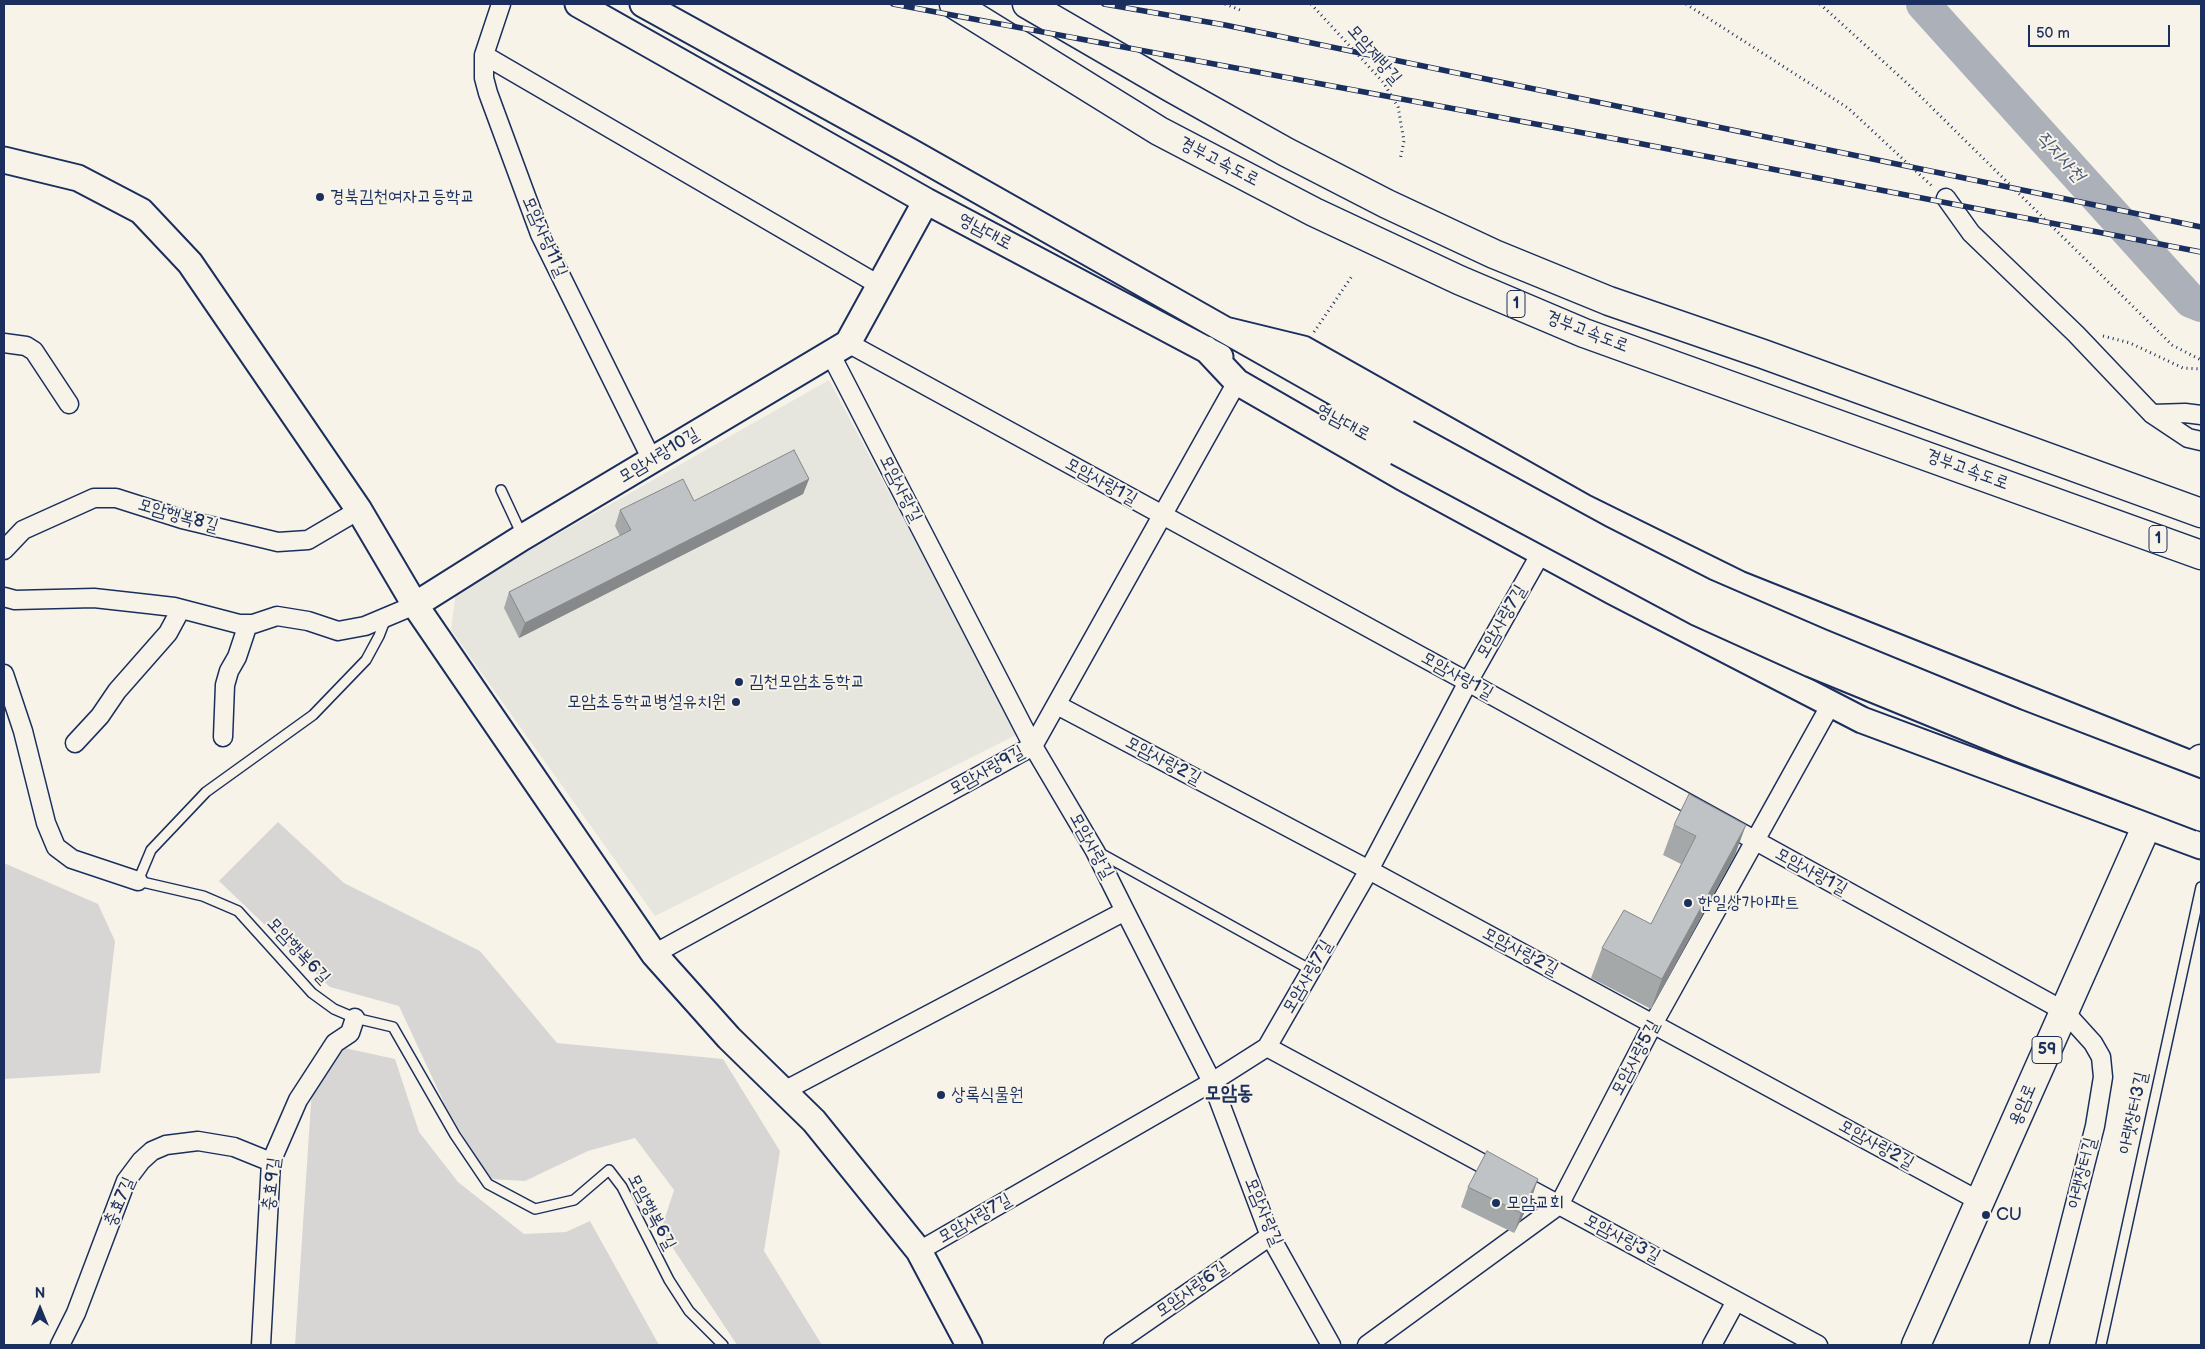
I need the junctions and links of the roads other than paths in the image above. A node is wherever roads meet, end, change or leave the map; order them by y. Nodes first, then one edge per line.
1 (501, 4) edge
2 (578, 4) edge
3 (643, 4) edge
4 (954, 4) edge
5 (1027, 4) edge
6 (484, 56) junction
7 (4, 160) edge
8 (1946, 198) road end
9 (926, 201) junction
10 (879, 285) junction
11 (1226, 330) junction
12 (4, 343) edge
13 (1206, 349) junction
14 (840, 350) junction
15 (1237, 382) junction
16 (69, 404) dead end
17 (2152, 414) junction
18 (2201, 415) edge
19 (2201, 441) edge
20 (1402, 443) junction
21 (652, 460) junction
22 (501, 490) dead end
23 (359, 510) junction
24 (2201, 513) edge
25 (1162, 515) junction
26 (523, 537) junction
27 (4, 550) edge
28 (1542, 553) junction
29 (2201, 555) edge
30 (4, 597) edge
31 (415, 605) junction
32 (181, 609) junction
33 (386, 618) junction
34 (248, 624) junction
35 (4, 674) edge
36 (1468, 682) junction
37 (1831, 704) junction
38 (1058, 705) junction
39 (223, 737) dead end
40 (75, 743) dead end
41 (1033, 746) junction
42 (2199, 764) edge
43 (2201, 793) edge
44 (2201, 818) edge
45 (2147, 825) junction
46 (1754, 840) junction
47 (2201, 846) edge
48 (1095, 851) junction
49 (1369, 870) junction
50 (138, 881) junction
51 (2201, 887) edge
52 (1126, 911) junction
53 (654, 954) junction
54 (1313, 971) junction
55 (2064, 1012) junction
56 (355, 1018) junction
57 (1653, 1024) junction
58 (1267, 1047) junction
59 (1212, 1082) junction
60 (784, 1091) junction
61 (271, 1162) junction
62 (1981, 1202) junction
63 (1559, 1205) junction
64 (1270, 1236) junction
65 (919, 1251) junction
66 (1736, 1301) junction
67 (60, 1345) edge
68 (261, 1345) edge
69 (723, 1345) edge
70 (969, 1345) edge
71 (1113, 1345) edge
72 (1331, 1345) edge
73 (1367, 1345) edge
74 (1712, 1345) edge
75 (1818, 1345) edge
76 (1916, 1345) edge
77 (2039, 1345) edge
78 (2101, 1345) edge

1 - 6 street, 모암사랑11길
2 - 9 main road, 영남대로
3 - 11 main road, 영남대로
4 - 29 main road, 경부고속도로 / 1
5 - 24 main road, 경부고속도로 / 1
6 - 10 street
6 - 21 street, 모암사랑11길
7 - 23 main road
8 - 17 street
9 - 10 main road
9 - 13 main road, 영남대로
10 - 14 main road
11 - 20 main road, 영남대로
11 - 42 main road
12 - 16 street
13 - 15 main road
13 - 20 main road, 영남대로
14 - 21 main road, 모암사랑10길
14 - 25 street, 모암사랑1길
14 - 41 street, 모암사랑길
15 - 25 street, 모암사랑9길
15 - 28 main road
17 - 18 street
17 - 19 street
20 - 43 main road, bridge
20 - 44 main road, bridge
21 - 26 main road, 모암사랑10길
22 - 26 lane
23 - 27 street, 모암행복8길
23 - 31 main road
25 - 36 street, 모암사랑1길
25 - 38 street, 모암사랑9길
26 - 31 main road, 모암사랑10길
28 - 36 street, 모암사랑7길
28 - 37 main road
30 - 32 street
31 - 33 street
31 - 53 main road
32 - 34 street
32 - 40 street
33 - 34 street
33 - 50 lane
34 - 39 street
35 - 50 street
36 - 46 street, 모암사랑1길
36 - 49 street, 모암사랑7길
37 - 45 main road
37 - 46 street, 모암사랑5길
38 - 41 street, 모암사랑9길
38 - 49 street, 모암사랑2길
41 - 48 street, 모암사랑길
41 - 53 street, 모암사랑9길
42 - 45 main road, 용암로 / 59
45 - 47 main road
45 - 55 main road, 용암로 / 59
46 - 55 street, 모암사랑1길
46 - 57 street, 모암사랑5길
48 - 52 street, 모암사랑길
48 - 54 lane
49 - 54 street, 모암사랑7길
49 - 57 street, 모암사랑2길
50 - 56 lane, 모암행복6길
51 - 78 lane, 아랫장터3길
52 - 59 street, 모암사랑길
52 - 60 street
53 - 60 main road
54 - 58 street, 모암사랑7길
55 - 62 main road, 용암로 / 59
55 - 77 street, 아랫장터길
56 - 61 street, 충효9길
56 - 69 lane, 모암행복6길
57 - 62 street, 모암사랑2길
57 - 63 street, 모암사랑5길
58 - 59 street, 모암사랑7길
58 - 63 street, 모암사랑3길
59 - 64 street, 모암사랑길
59 - 65 street, 모암사랑7길
60 - 65 main road
61 - 67 street, 충효7길
61 - 68 street, 충효9길
62 - 76 main road, 용암로 / 59
63 - 66 street, 모암사랑3길
63 - 73 street, 모암사랑5길
64 - 71 street, 모암사랑6길
64 - 72 street, 모암사랑길
65 - 70 main road
66 - 74 street
66 - 75 street, 모암사랑3길

